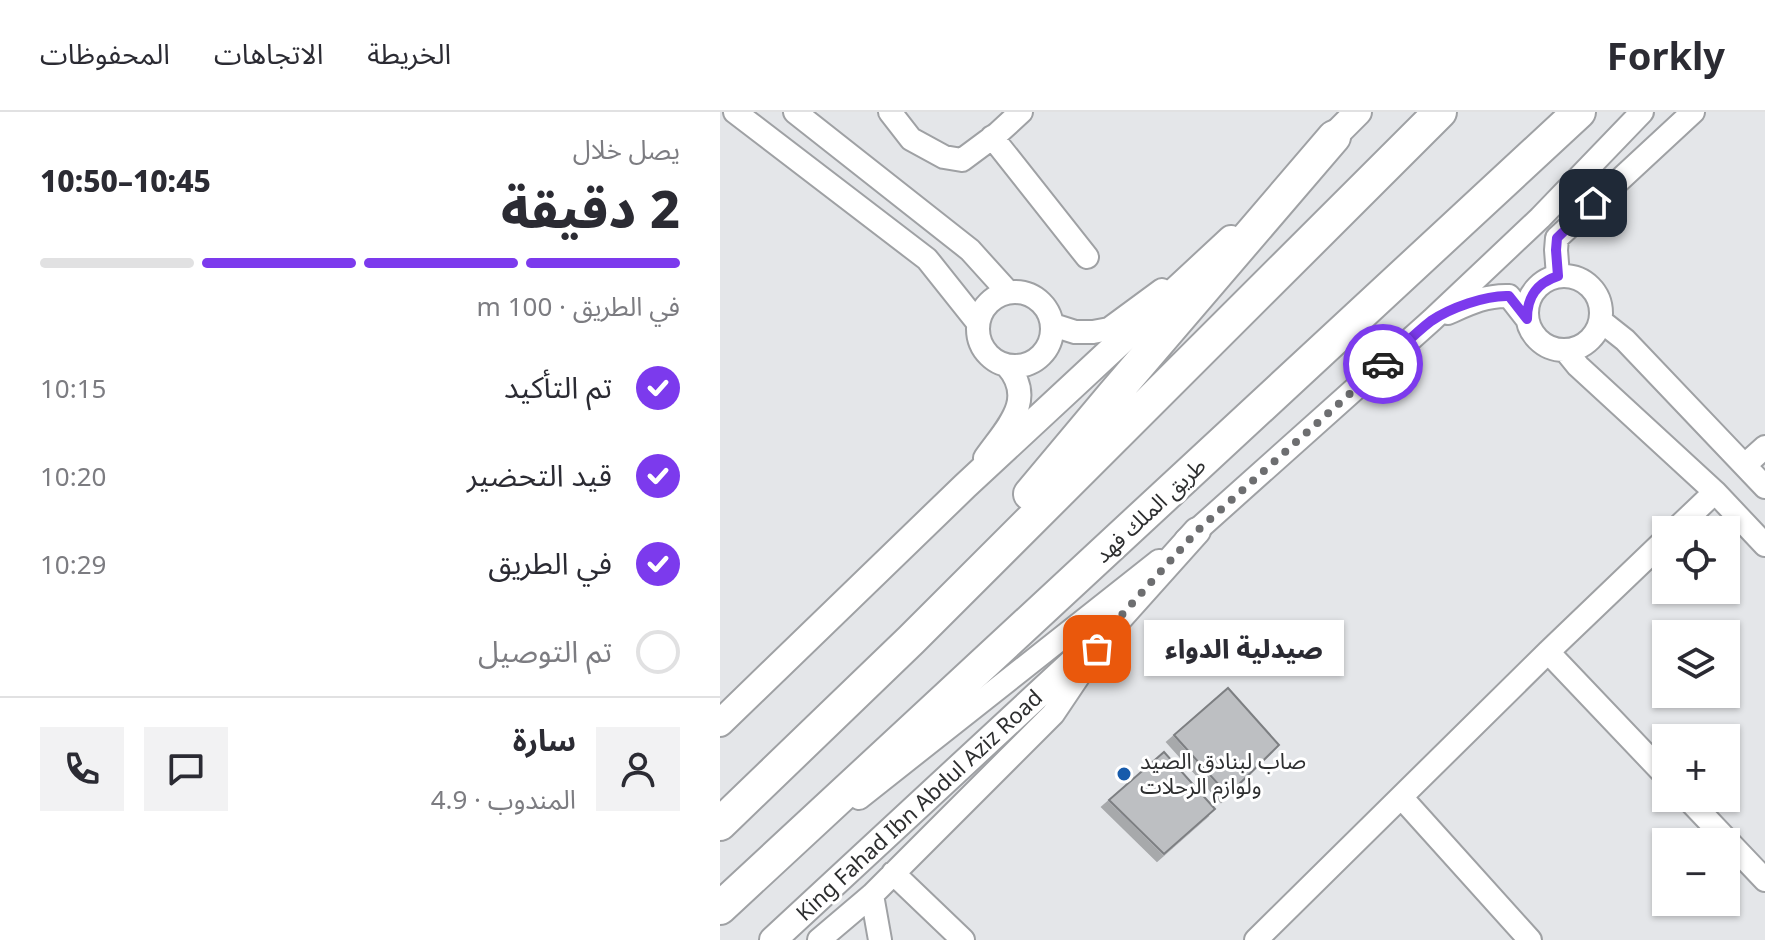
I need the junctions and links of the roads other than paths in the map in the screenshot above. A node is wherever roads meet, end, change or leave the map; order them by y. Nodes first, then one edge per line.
1 (735, 112) edge
2 (795, 112) edge
3 (821, 112) edge
4 (890, 112) edge
5 (1021, 112) edge
6 (1358, 112) edge
7 (1440, 112) edge
8 (1579, 112) edge
9 (1642, 112) edge
10 (1660, 112) edge
11 (1693, 112) edge
12 (824, 135) junction
13 (992, 137) junction
14 (1334, 137) junction
15 (1540, 218) junction
16 (1221, 248) junction
17 (1087, 257) dead end
18 (1558, 276) junction
19 (1008, 292) junction
20 (1527, 319) junction
21 (1432, 320) junction
22 (1601, 321) junction
23 (978, 323) junction
24 (1053, 325) junction
25 (1565, 350) junction
26 (1007, 366) junction
27 (1765, 447) edge
28 (1745, 465) junction
29 (965, 486) junction
30 (1765, 487) edge
31 (1715, 492) junction
32 (1690, 516) edge
33 (1197, 531) junction
34 (1765, 545) edge
35 (1652, 552) edge
36 (1111, 627) junction
37 (911, 640) junction
38 (1548, 652) junction
39 (720, 723) edge
40 (1652, 761) edge
41 (1402, 798) junction
42 (1700, 812) edge
43 (720, 824) edge
44 (893, 873) junction
45 (1765, 880) edge
46 (872, 895) junction
47 (723, 905) edge
48 (773, 940) edge
49 (819, 940) edge
50 (880, 940) edge
51 (963, 940) edge
52 (1256, 940) edge
53 (1530, 940) edge

1 - 23 street
2 - 12 street
3 - 12 street
4 - 13 street
5 - 13 street
6 - 14 main road
7 - 37 highway
8 - 47 highway, طريق الملك فهد
9 - 15 street
10 - 15 street
11 - 18 street
12 - 19 street
13 - 17 street
14 - 16 main road
14 - 37 highway
15 - 21 street
16 - 24 street
16 - 29 main road
18 - 20 street
18 - 22 street
19 - 23 street
19 - 24 street
20 - 21 street
20 - 25 street
21 - 33 street
22 - 25 street
22 - 28 street
23 - 26 street
24 - 26 street
25 - 31 street
26 - 29 street
27 - 28 street
28 - 30 street
29 - 39 main road
31 - 32 street
31 - 34 street
33 - 36 main road, King Fahad Ibn Abdul Aziz Road
33 - 47 street
35 - 38 street
36 - 44 street
36 - 48 main road, King Fahad Ibn Abdul Aziz Road
37 - 43 highway
38 - 40 street
38 - 41 street
41 - 52 street
41 - 53 street
42 - 45 street
44 - 46 street
44 - 51 street
46 - 49 street
46 - 50 street

